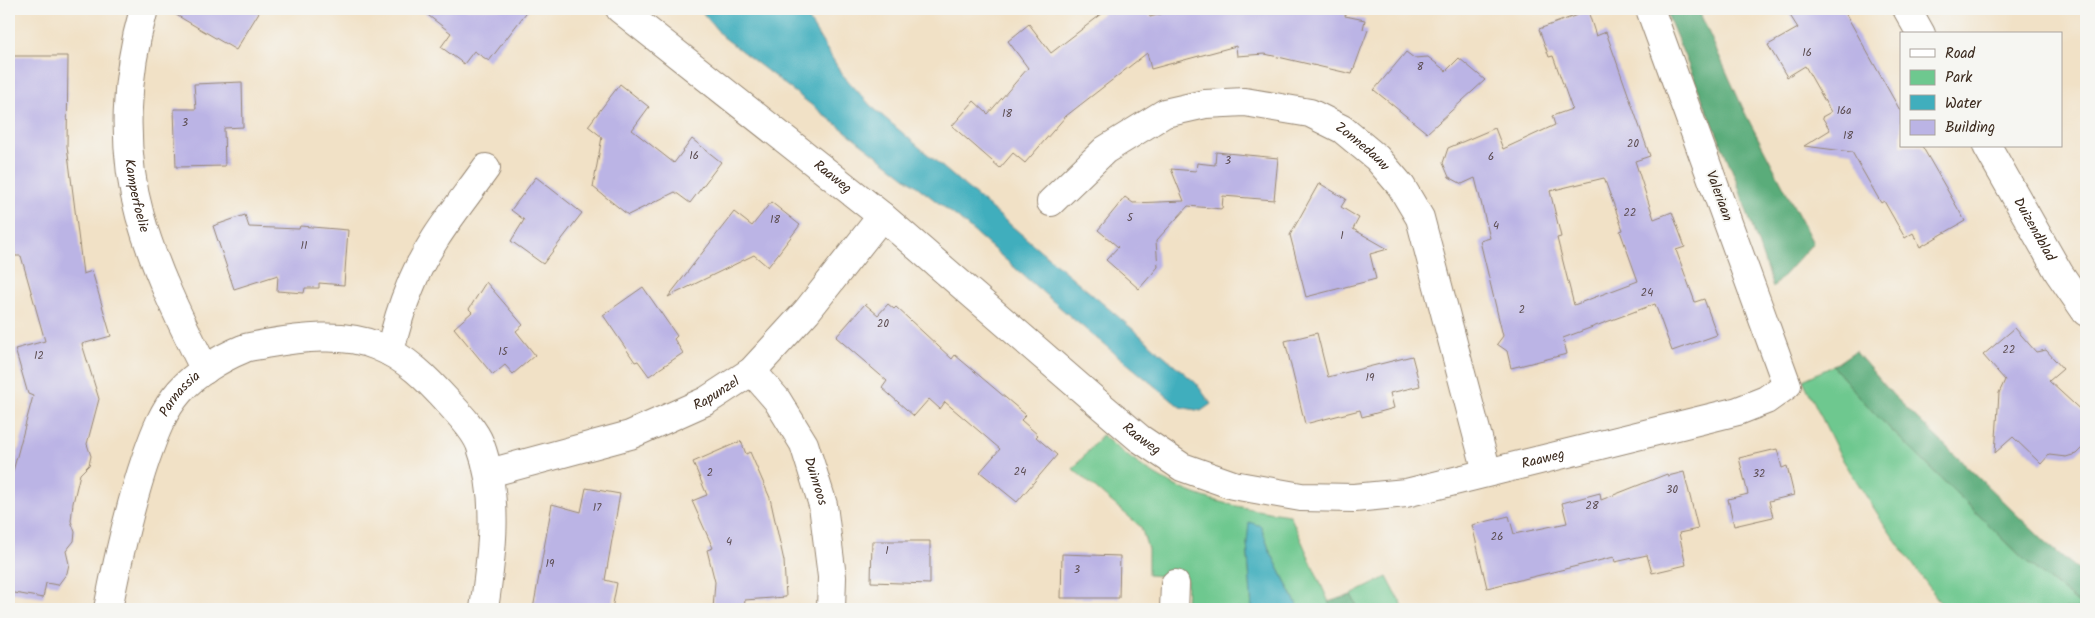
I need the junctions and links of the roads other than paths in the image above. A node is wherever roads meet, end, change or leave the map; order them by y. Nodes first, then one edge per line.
1 (144, 9) edge
2 (620, 9) edge
3 (1650, 9) edge
4 (1907, 9) edge
5 (1920, 32) edge
6 (1988, 148) edge
7 (486, 168) dead end
8 (1051, 202) dead end
9 (882, 216) junction
10 (2086, 312) edge
11 (390, 352) junction
12 (205, 370) junction
13 (752, 371) junction
14 (1787, 384) joint
15 (1487, 472) junction
16 (489, 473) junction
17 (108, 609) edge
18 (484, 609) edge
19 (831, 609) edge

1 - 12 street, Kamperfoelie
2 - 9 street, Raaweg
3 - 14 street, Valeriaan
4 - 5 street
6 - 10 street, Duizendblad
7 - 11 street
8 - 15 street, Zonnedauw
9 - 13 street, Rapunzel
9 - 15 street, Raaweg
11 - 12 street, Parnassia
11 - 16 street, Parnassia
12 - 17 street, Parnassia
13 - 16 street, Rapunzel
13 - 19 street, Duinroos
14 - 15 street, Raaweg
16 - 18 street, Parnassia

